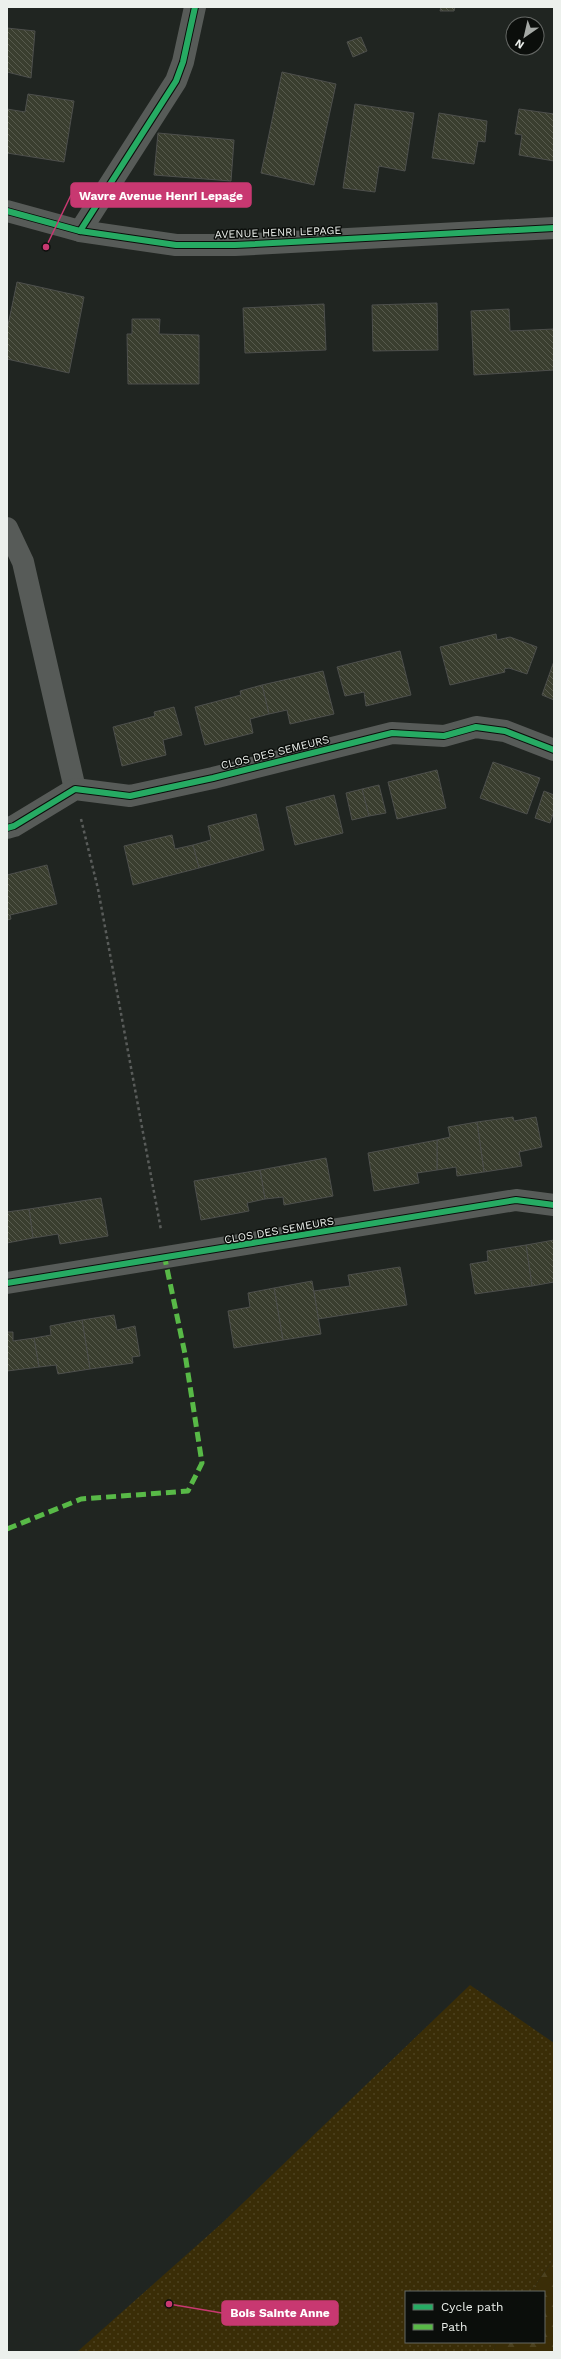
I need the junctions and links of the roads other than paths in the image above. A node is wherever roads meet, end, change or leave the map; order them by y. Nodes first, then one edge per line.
1 (195, 7) edge
2 (7, 211) edge
3 (554, 228) edge
4 (80, 231) junction
5 (7, 528) edge
6 (554, 750) edge
7 (75, 789) junction
8 (7, 828) edge
9 (554, 1205) edge
10 (7, 1283) edge

1 - 4 street
2 - 4 street, AVENUE HENRI LEPAGE
3 - 4 street, AVENUE HENRI LEPAGE
5 - 7 street
6 - 7 street, CLOS DES SEMEURS
7 - 8 street
9 - 10 street, CLOS DES SEMEURS

